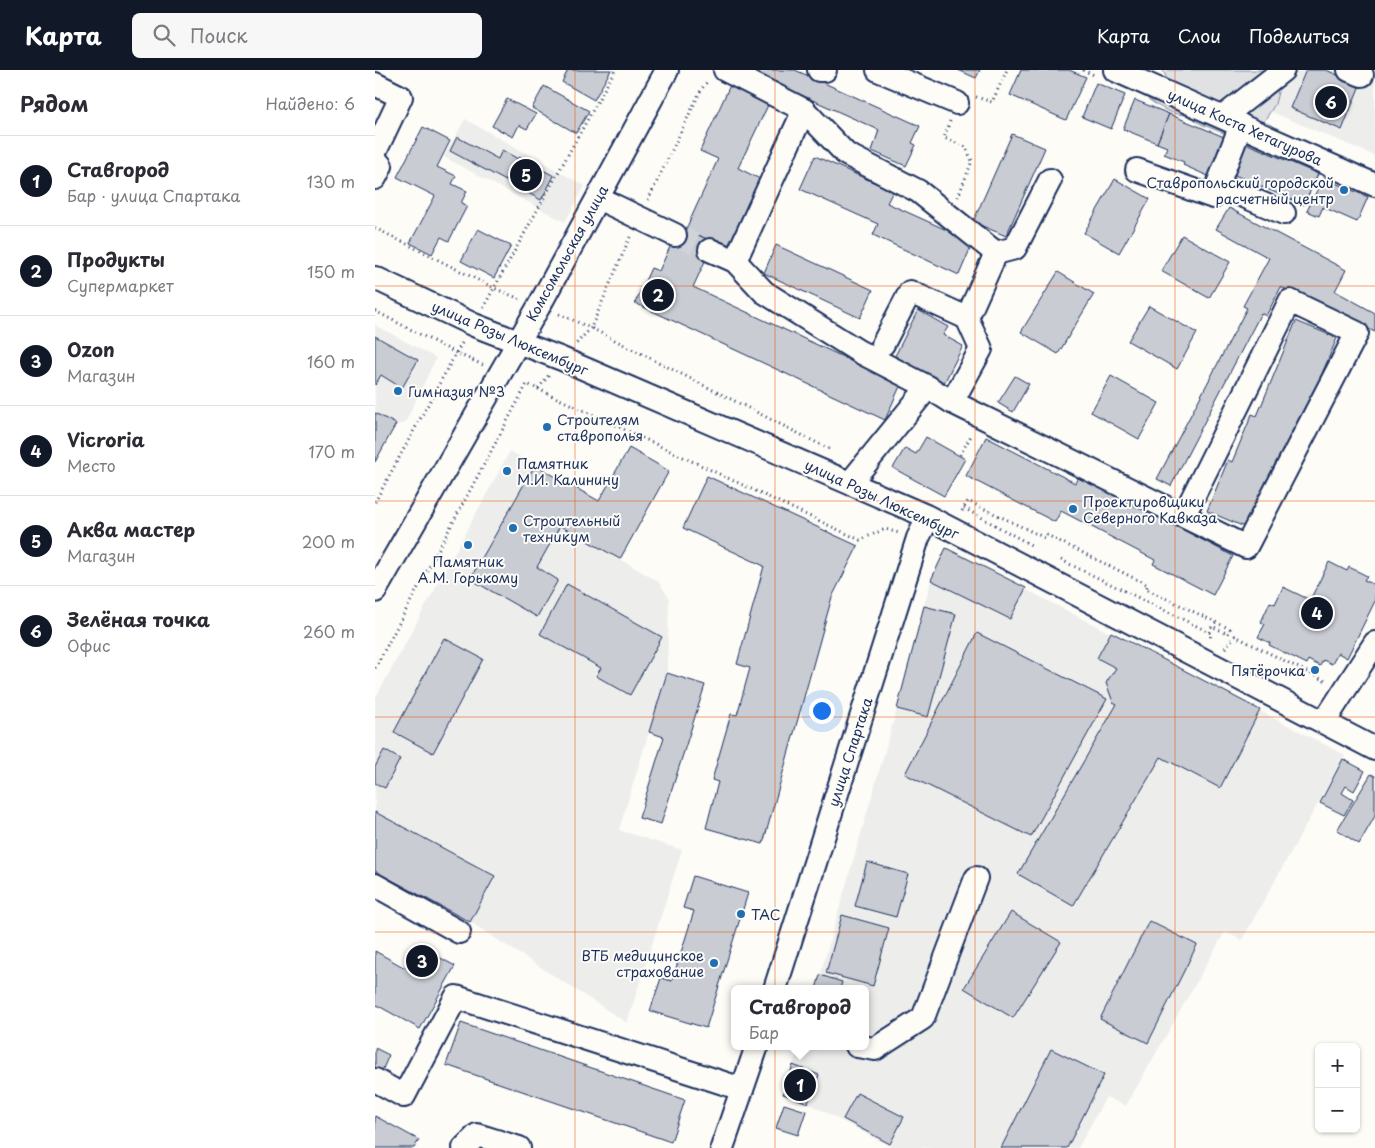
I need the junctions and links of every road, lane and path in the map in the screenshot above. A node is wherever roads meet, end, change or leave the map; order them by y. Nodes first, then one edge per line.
1 (615, 70) edge
2 (667, 70) edge
3 (819, 70) edge
4 (825, 70) edge
5 (877, 70) edge
6 (1007, 70) edge
7 (1115, 70) edge
8 (1283, 70) edge
9 (718, 73) edge
10 (375, 84) edge
11 (957, 103) junction
12 (804, 110) junction
13 (1232, 121) junction
14 (375, 152) edge
15 (375, 159) edge
16 (1137, 170) dead end
17 (375, 178) edge
18 (1050, 180) dead end
19 (1218, 185) junction
20 (1375, 185) edge
21 (598, 198) junction
22 (1284, 212) dead end
23 (950, 217) junction
24 (639, 218) junction
25 (675, 235) tunnel mouth
26 (710, 250) tunnel mouth
27 (996, 253) junction
28 (735, 261) junction
29 (375, 278) edge
30 (494, 288) dead end
31 (375, 311) edge
32 (967, 318) junction
33 (518, 342) junction
34 (883, 344) dead end
35 (928, 387) junction
36 (538, 389) dead end
37 (952, 402) junction
38 (856, 474) junction
39 (375, 502) edge
40 (1184, 515) junction
41 (929, 518) junction
42 (861, 540) dead end
43 (1036, 548) dead end
44 (1053, 556) dead end
45 (375, 591) edge
46 (1209, 632) junction
47 (1375, 643) edge
48 (1210, 644) dead end
49 (1219, 650) dead end
50 (1344, 692) junction
51 (1324, 722) junction
52 (1375, 749) edge
53 (976, 878) dead end
54 (375, 885) edge
55 (459, 932) dead end
56 (776, 985) edge
57 (869, 1048) edge
58 (756, 1050) edge
59 (375, 1080) edge
60 (742, 1089) junction
61 (464, 1148) edge
62 (519, 1148) edge
63 (721, 1148) edge

1 - 30 path
2 - 21 street, Комсомольская улица
3 - 4 street
5 - 11 street
6 - 11 path
7 - 13 street, улица Коста Хетагурова
8 - 13 street
9 - 12 street
9 - 24 path
10 - 14 street
11 - 23 path
12 - 23 street
12 - 28 street
13 - 19 street
13 - 20 street, улица Коста Хетагурова
15 - 17 street
16 - 19 street
18 - 27 street
19 - 22 street
21 - 24 street
21 - 33 street, Комсомольская улица
23 - 27 street
24 - 25 street
24 - 38 path
26 - 28 street
27 - 32 street
28 - 35 street
29 - 33 street, улица Розы Люксембург
31 - 39 path
32 - 34 street
32 - 37 street
33 - 38 street, улица Розы Люксембург
33 - 45 street, Комсомольская улица
35 - 37 street
35 - 38 street
36 - 42 path
37 - 40 street
38 - 41 street, улица Розы Люксембург
40 - 40 street
41 - 51 street, улица Розы Люксембург
41 - 56 street, улица Спартака
43 - 46 path
44 - 46 path
46 - 48 path
47 - 50 street
49 - 50 path
50 - 51 street
51 - 52 street, улица Розы Люксембург
53 - 57 street
54 - 55 street
58 - 60 street
59 - 60 street
60 - 63 street
61 - 62 street

